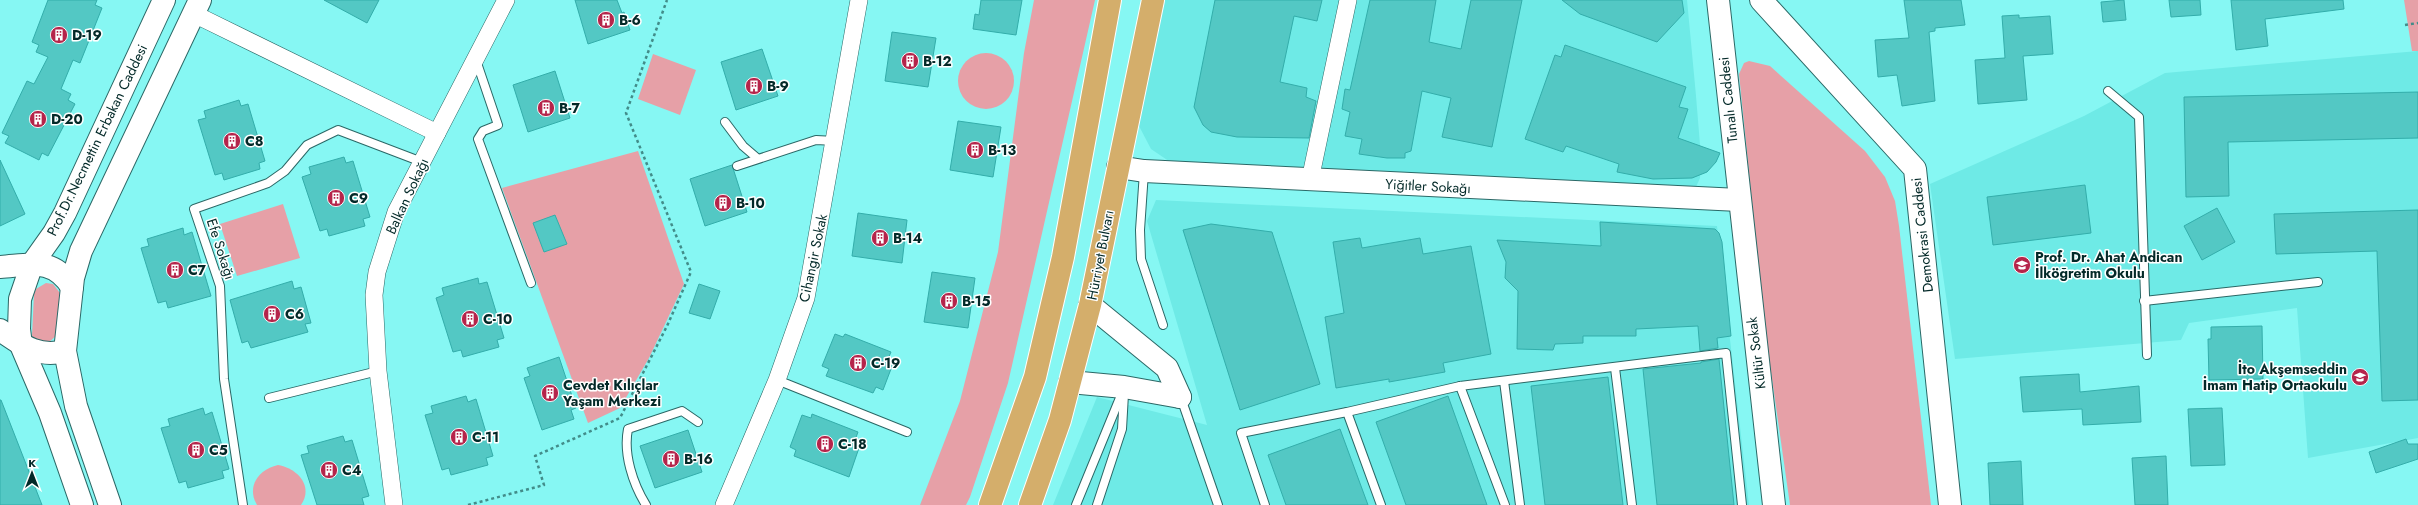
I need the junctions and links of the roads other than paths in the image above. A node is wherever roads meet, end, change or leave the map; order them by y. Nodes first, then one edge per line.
1 (164, 0) edge
2 (506, 0) edge
3 (859, 0) edge
4 (1110, 0) edge
5 (1153, 0) edge
6 (1348, 0) edge
7 (1718, 0) edge
8 (1761, 0) edge
9 (197, 7) edge
10 (475, 58) junction
11 (2108, 91) dead end
12 (725, 122) dead end
13 (437, 133) junction
14 (835, 141) junction
15 (757, 158) junction
16 (422, 162) junction
17 (737, 166) dead end
18 (1118, 167) junction
19 (1144, 171) junction
20 (1310, 180) junction
21 (1739, 200) junction
22 (32, 264) junction
23 (0, 266) edge
24 (2318, 282) dead end
25 (531, 283) dead end
26 (72, 287) junction
27 (2144, 301) junction
28 (1090, 305) junction
29 (1163, 325) dead end
30 (0, 330) edge
31 (21, 344) junction
32 (65, 351) junction
33 (2147, 356) dead end
34 (1615, 368) junction
35 (378, 371) junction
36 (776, 380) junction
37 (1504, 381) junction
38 (1070, 382) junction
39 (1460, 386) junction
40 (1124, 387) junction
41 (1180, 397) junction
42 (268, 398) dead end
43 (1347, 412) junction
44 (698, 422) dead end
45 (907, 432) dead end
46 (82, 505) edge
47 (110, 505) edge
48 (243, 505) edge
49 (394, 505) edge
50 (646, 505) edge
51 (724, 505) edge
52 (990, 505) edge
53 (1030, 505) edge
54 (1076, 505) edge
55 (1097, 505) edge
56 (1218, 505) edge
57 (1265, 505) edge
58 (1380, 505) edge
59 (1505, 505) edge
60 (1520, 505) edge
61 (1632, 505) edge
62 (1742, 505) edge
63 (1774, 505) edge
64 (1950, 505) edge

1 - 22 street, Prof.Dr.Necmettin Erbakan Caddesi
2 - 10 street, Balkan Sokağı
3 - 14 street, Cihangir Sokak
4 - 52 main road
5 - 18 main road, Hürriyet Bulvarı
6 - 20 street
7 - 21 street, Tunalı Caddesi
8 - 64 street, Demokrasi Caddesi
9 - 13 street
9 - 26 street
10 - 13 street, Balkan Sokağı
10 - 25 lane
11 - 27 lane
12 - 15 lane
13 - 16 street, Balkan Sokağı
14 - 15 lane
14 - 36 street, Cihangir Sokak
15 - 17 lane
16 - 35 street, Balkan Sokağı
16 - 48 lane, Efe Sokağı
18 - 19 street, Yiğitler Sokağı
18 - 28 main road, Hürriyet Bulvarı
19 - 20 street, Yiğitler Sokağı
19 - 29 lane
20 - 21 street, Yiğitler Sokağı
21 - 63 street, Kültür Sokak
22 - 23 street
22 - 26 street
22 - 31 street, Prof.Dr.Necmettin Erbakan Caddesi
24 - 27 lane
26 - 32 street
27 - 33 lane
28 - 38 main road, Hürriyet Bulvarı
28 - 41 street
30 - 31 street
31 - 32 street
31 - 46 street, Prof.Dr.Necmettin Erbakan Caddesi
32 - 47 street
34 - 37 lane
34 - 61 lane
34 - 62 lane
35 - 42 lane
35 - 49 street, Balkan Sokağı
36 - 45 lane
36 - 51 street, Cihangir Sokak
37 - 39 lane
37 - 60 lane
38 - 40 street
38 - 53 main road, Hürriyet Bulvarı
39 - 43 lane
39 - 59 lane
40 - 41 street
40 - 54 lane
40 - 55 lane
41 - 56 lane
43 - 57 lane
43 - 58 lane
44 - 50 lane

